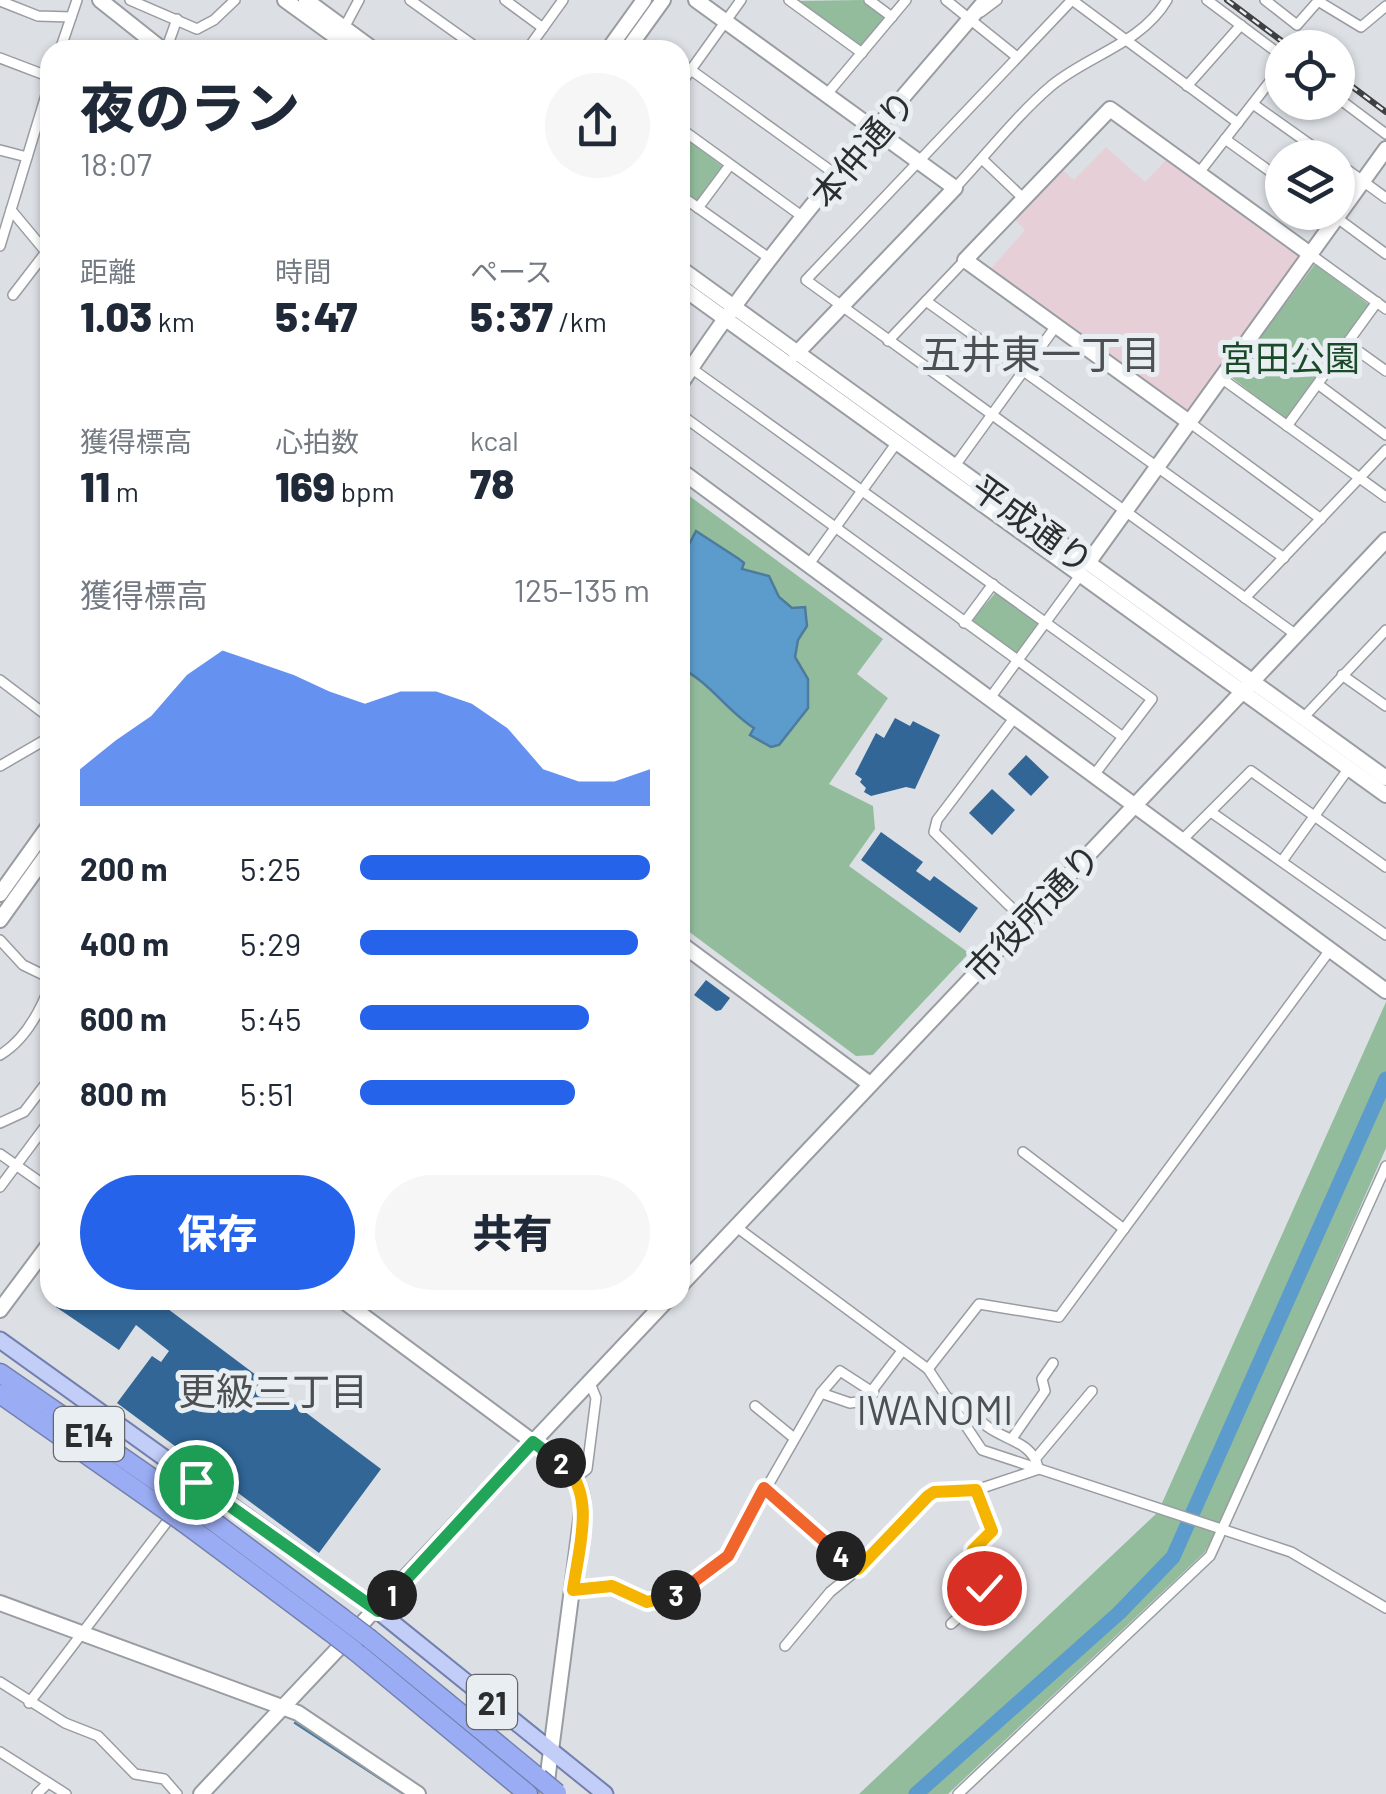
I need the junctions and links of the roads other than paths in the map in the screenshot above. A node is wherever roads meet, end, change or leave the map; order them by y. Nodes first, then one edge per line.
1 (77, 0) edge
2 (100, 0) edge
3 (130, 0) edge
4 (235, 0) edge
5 (285, 0) edge
6 (306, 0) edge
7 (359, 0) edge
8 (410, 0) edge
9 (504, 0) edge
10 (563, 0) edge
11 (644, 0) edge
12 (663, 0) edge
13 (696, 0) edge
14 (741, 0) edge
15 (789, 0) edge
16 (869, 0) edge
17 (906, 0) edge
18 (946, 0) edge
19 (976, 0) edge
20 (986, 0) edge
21 (997, 0) edge
22 (1072, 0) edge
23 (1168, 0) edge
24 (1207, 0) edge
25 (1264, 0) edge
26 (1319, 1) edge
27 (1, 5) edge
28 (1386, 6) edge
29 (71, 16) junction
30 (892, 17) junction
31 (177, 19) junction
32 (970, 19) junction
33 (726, 22) junction
34 (1240, 25) junction
35 (344, 28) junction
36 (543, 28) junction
37 (63, 40) edge
38 (152, 40) edge
39 (169, 40) edge
40 (338, 40) edge
41 (360, 40) edge
42 (466, 40) edge
43 (534, 40) edge
44 (615, 40) edge
45 (634, 40) edge
46 (1126, 40) junction
47 (1265, 43) edge
48 (862, 52) junction
49 (1017, 57) junction
50 (0, 58) edge
51 (691, 70) joint
52 (40, 76) edge
53 (1187, 86) junction
54 (1265, 88) edge
55 (827, 94) junction
56 (1253, 104) junction
57 (1355, 111) edge
58 (40, 120) edge
59 (1238, 124) junction
60 (877, 130) junction
61 (1386, 134) edge
62 (690, 135) edge
63 (1226, 139) junction
64 (1304, 140) edge
65 (1386, 149) edge
66 (0, 150) edge
67 (27, 157) junction
68 (982, 159) junction
69 (920, 161) junction
70 (730, 164) junction
71 (1265, 168) edge
72 (1198, 174) junction
73 (838, 176) junction
74 (1355, 176) edge
75 (1362, 181) junction
76 (955, 188) junction
77 (1355, 189) edge
78 (1023, 198) junction
79 (1386, 198) edge
80 (690, 202) edge
81 (698, 208) junction
82 (11, 210) junction
83 (804, 218) junction
84 (1324, 230) edge
85 (1353, 230) edge
86 (40, 245) edge
87 (0, 246) edge
88 (1310, 254) junction
89 (1386, 254) edge
90 (769, 258) junction
91 (40, 260) edge
92 (965, 260) junction
93 (690, 275) edge
94 (690, 290) edge
95 (13, 295) dead end
96 (926, 301) junction
97 (731, 306) junction
98 (1381, 306) edge
99 (842, 307) junction
100 (1056, 326) junction
101 (888, 341) junction
102 (1347, 343) junction
103 (796, 354) junction
104 (691, 368) joint
105 (1024, 371) junction
106 (1386, 371) edge
107 (1221, 378) junction
108 (1319, 385) junction
109 (991, 415) junction
110 (690, 421) edge
111 (1189, 422) junction
112 (1287, 426) junction
113 (1386, 434) edge
114 (902, 437) junction
115 (1386, 450) edge
116 (1156, 466) junction
117 (954, 467) junction
118 (690, 477) edge
119 (1359, 478) junction
120 (862, 490) junction
121 (1386, 498) edge
122 (1125, 511) junction
123 (1321, 519) junction
124 (835, 529) junction
125 (1386, 540) edge
126 (1284, 558) junction
127 (810, 564) junction
128 (1084, 568) junction
129 (993, 584) junction
130 (1245, 598) junction
131 (964, 622) junction
132 (1046, 622) junction
133 (1294, 634) junction
134 (1384, 637) edge
135 (1016, 661) junction
136 (1342, 676) junction
137 (0, 680) edge
138 (1248, 686) junction
139 (990, 698) junction
140 (1386, 706) edge
141 (40, 710) edge
142 (1015, 717) junction
143 (1303, 718) junction
144 (1123, 737) junction
145 (40, 743) edge
146 (0, 766) edge
147 (1348, 768) junction
148 (1094, 775) junction
149 (1386, 778) edge
150 (1386, 794) edge
151 (1134, 804) junction
152 (1211, 812) junction
153 (1314, 816) junction
154 (40, 838) edge
155 (1183, 839) junction
156 (1282, 862) junction
157 (40, 864) edge
158 (1386, 867) edge
159 (0, 894) edge
160 (1023, 919) junction
161 (0, 920) edge
162 (1386, 936) edge
163 (0, 940) edge
164 (690, 950) edge
165 (1330, 950) junction
166 (40, 973) edge
167 (1386, 991) edge
168 (40, 1008) edge
169 (0, 1055) edge
170 (870, 1084) junction
171 (40, 1091) edge
172 (0, 1123) edge
173 (40, 1134) edge
174 (1023, 1152) dead end
175 (0, 1154) edge
176 (16, 1166) junction
177 (1386, 1166) edge
178 (40, 1183) edge
179 (0, 1187) edge
180 (735, 1226) junction
181 (1124, 1229) junction
182 (40, 1256) edge
183 (690, 1275) edge
184 (0, 1310) edge
185 (355, 1310) edge
186 (658, 1310) edge
187 (0, 1340) edge
188 (902, 1350) junction
189 (1053, 1363) dead end
190 (928, 1369) junction
191 (0, 1372) edge
192 (590, 1383) junction
193 (1092, 1391) dead end
194 (821, 1393) junction
195 (874, 1393) junction
196 (0, 1394) edge
197 (948, 1398) junction
198 (756, 1406) dead end
199 (794, 1438) junction
200 (1013, 1438) junction
201 (533, 1442) junction
202 (1038, 1465) junction
203 (576, 1478) junction
204 (764, 1488) junction
205 (976, 1490) junction
206 (182, 1505) junction
207 (1224, 1531) junction
208 (858, 1569) junction
209 (573, 1590) junction
210 (0, 1603) edge
211 (1386, 1608) edge
212 (378, 1611) junction
213 (335, 1624) junction
214 (951, 1624) dead end
215 (83, 1632) junction
216 (784, 1646) dead end
217 (348, 1650) junction
218 (0, 1682) edge
219 (29, 1703) junction
220 (280, 1708) junction
221 (552, 1751) junction
222 (1, 1753) edge
223 (48, 1783) junction
224 (538, 1789) edge
225 (38, 1794) edge
226 (66, 1794) edge
227 (177, 1794) edge
228 (201, 1794) edge
229 (418, 1794) edge
230 (557, 1794) edge
231 (605, 1794) edge
232 (958, 1794) edge

1 - 29 street
2 - 38 street
3 - 31 street
4 - 31 street
5 - 40 street
6 - 35 street
7 - 35 street
8 - 42 street
9 - 36 street
10 - 36 street
11 - 44 street
12 - 45 street
13 - 33 street
14 - 33 street
15 - 48 street
16 - 30 street
17 - 30 street
18 - 32 street
19 - 32 street
20 - 32 street, 本仲通り
21 - 32 street
22 - 46 street
22 - 49 street
23 - 46 street
24 - 34 street
25 - 26 street
26 - 28 street
27 - 29 street
29 - 37 street
30 - 48 street
31 - 39 street
32 - 49 street
32 - 60 street, 本仲通り
33 - 51 street
33 - 55 street
34 - 47 street
34 - 53 street
35 - 41 street
36 - 43 street
46 - 53 street
46 - 68 street
48 - 55 street
49 - 69 street
50 - 52 street
51 - 73 street
53 - 59 street
54 - 56 street
55 - 60 street
56 - 59 street
56 - 64 street
57 - 61 street
58 - 67 street
59 - 63 street
60 - 69 street
60 - 73 street, 本仲通り
62 - 70 street
63 - 71 street
63 - 72 street
65 - 75 street
66 - 67 street
67 - 82 street
68 - 76 street
68 - 78 street
69 - 76 street
69 - 99 street
70 - 81 street
70 - 83 street
72 - 78 street
72 - 88 street
73 - 83 street, 本仲通り
74 - 75 street
75 - 77 street
75 - 79 street
76 - 99 street
78 - 92 street
80 - 81 street
81 - 90 street
82 - 86 street
82 - 87 street
83 - 90 street, 本仲通り
84 - 88 street
85 - 89 street
88 - 98 street
88 - 107 street
90 - 97 street, 本仲通り
91 - 95 street
92 - 96 street
92 - 100 street
93 - 97 street, 平成通り
94 - 97 street, 平成通り
96 - 101 street
96 - 105 street
97 - 103 street, 平成通り
97 - 104 street, 本仲通り
97 - 114 street, 平成通り
98 - 102 street
99 - 101 street
99 - 103 street
100 - 105 street
100 - 111 street
101 - 109 street
102 - 106 street
102 - 108 street
103 - 114 street, 平成通り
104 - 120 street
105 - 109 street
105 - 116 street
107 - 111 street
107 - 112 street
108 - 112 street
108 - 113 street
109 - 117 street
109 - 122 street
110 - 124 street
111 - 116 street
111 - 123 street
112 - 119 street
114 - 117 street, 平成通り
114 - 120 street
114 - 128 street, 平成通り
115 - 119 street
116 - 122 street
116 - 126 street
117 - 128 street, 平成通り
118 - 127 street
119 - 121 street
119 - 123 street
120 - 124 street
120 - 129 street
122 - 128 street
122 - 130 street
123 - 126 street
124 - 127 street
124 - 131 street
125 - 133 street, 市役所通り
126 - 130 street
127 - 139 street
128 - 132 street
128 - 138 street, 平成通り
129 - 131 street
129 - 132 street
130 - 133 street
131 - 135 street
132 - 135 street
132 - 144 street
133 - 138 street, 市役所通り
134 - 136 street
135 - 139 street
135 - 144 street
136 - 140 street
136 - 143 street
137 - 141 street
138 - 143 street, 平成通り
138 - 147 street, 平成通り
138 - 151 street, 市役所通り
139 - 142 street
142 - 148 street
142 - 160 street
143 - 149 street, 平成通り
144 - 148 street
145 - 146 street
147 - 150 street, 平成通り
147 - 153 street
148 - 151 street
151 - 155 street
151 - 160 street, 市役所通り
152 - 153 street
152 - 155 street
152 - 156 street
153 - 156 street
153 - 158 street
154 - 159 street
155 - 165 street
156 - 162 street
157 - 161 street
160 - 170 street, 市役所通り
163 - 166 street
164 - 170 street
165 - 167 street
165 - 181 street
168 - 169 street
170 - 180 street, 市役所通り
171 - 172 street
173 - 176 street
174 - 181 street
175 - 176 street
176 - 178 street
176 - 179 street
177 - 207 street
180 - 183 street, 市役所通り
180 - 188 street
181 - 190 street
182 - 184 street
185 - 201 street
186 - 192 street
187 - 206 main road, 21
188 - 190 street
188 - 195 street
189 - 200 street
190 - 197 street
191 - 206 highway, E14
192 - 201 street
192 - 203 street
193 - 202 street
194 - 195 street
194 - 195 street
194 - 199 street
196 - 206 highway, E14
197 - 200 street
197 - 202 street
198 - 199 street
199 - 204 street
200 - 202 street
201 - 203 street
201 - 212 street
202 - 205 street
202 - 207 street
203 - 209 street
204 - 208 street
204 - 209 street
205 - 208 street
205 - 214 street
206 - 212 main road, 21
206 - 213 highway, E14
206 - 215 street
207 - 211 street
207 - 232 street
208 - 216 street
209 - 221 street
210 - 215 street
212 - 217 street
212 - 221 main road, 21
213 - 217 highway, E14, bridge
213 - 224 highway, E14, bridge
215 - 219 street
215 - 220 street
217 - 220 street
217 - 224 highway, E14
218 - 219 street
219 - 227 street
220 - 228 street
220 - 229 street
221 - 224 street
221 - 231 main road, 21
222 - 223 street
223 - 225 street
223 - 226 street
224 - 230 highway, E14, bridge

